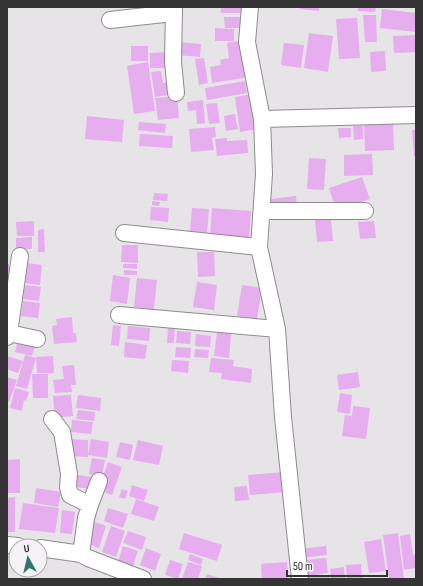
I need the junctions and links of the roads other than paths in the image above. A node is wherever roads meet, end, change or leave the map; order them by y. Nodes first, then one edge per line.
1 (250, 7) edge
2 (174, 8) edge
3 (110, 20) dead end
4 (176, 93) dead end
5 (416, 115) edge
6 (262, 119) junction
7 (262, 211) junction
8 (365, 211) dead end
9 (124, 233) dead end
10 (259, 247) junction
11 (20, 256) dead end
12 (119, 315) dead end
13 (277, 329) junction
14 (8, 335) edge
15 (37, 338) dead end
16 (52, 419) dead end
17 (99, 481) dead end
18 (90, 505) junction
19 (48, 549) edge
20 (81, 554) junction
21 (143, 579) edge
22 (300, 579) edge

1 - 6 street
2 - 3 street
2 - 4 street
5 - 6 street
6 - 7 street
7 - 8 street
7 - 10 street
9 - 10 street
10 - 13 street
11 - 14 street
12 - 13 street
13 - 22 street
14 - 15 street
16 - 18 street
17 - 18 street
18 - 20 street
19 - 20 street
20 - 21 street

